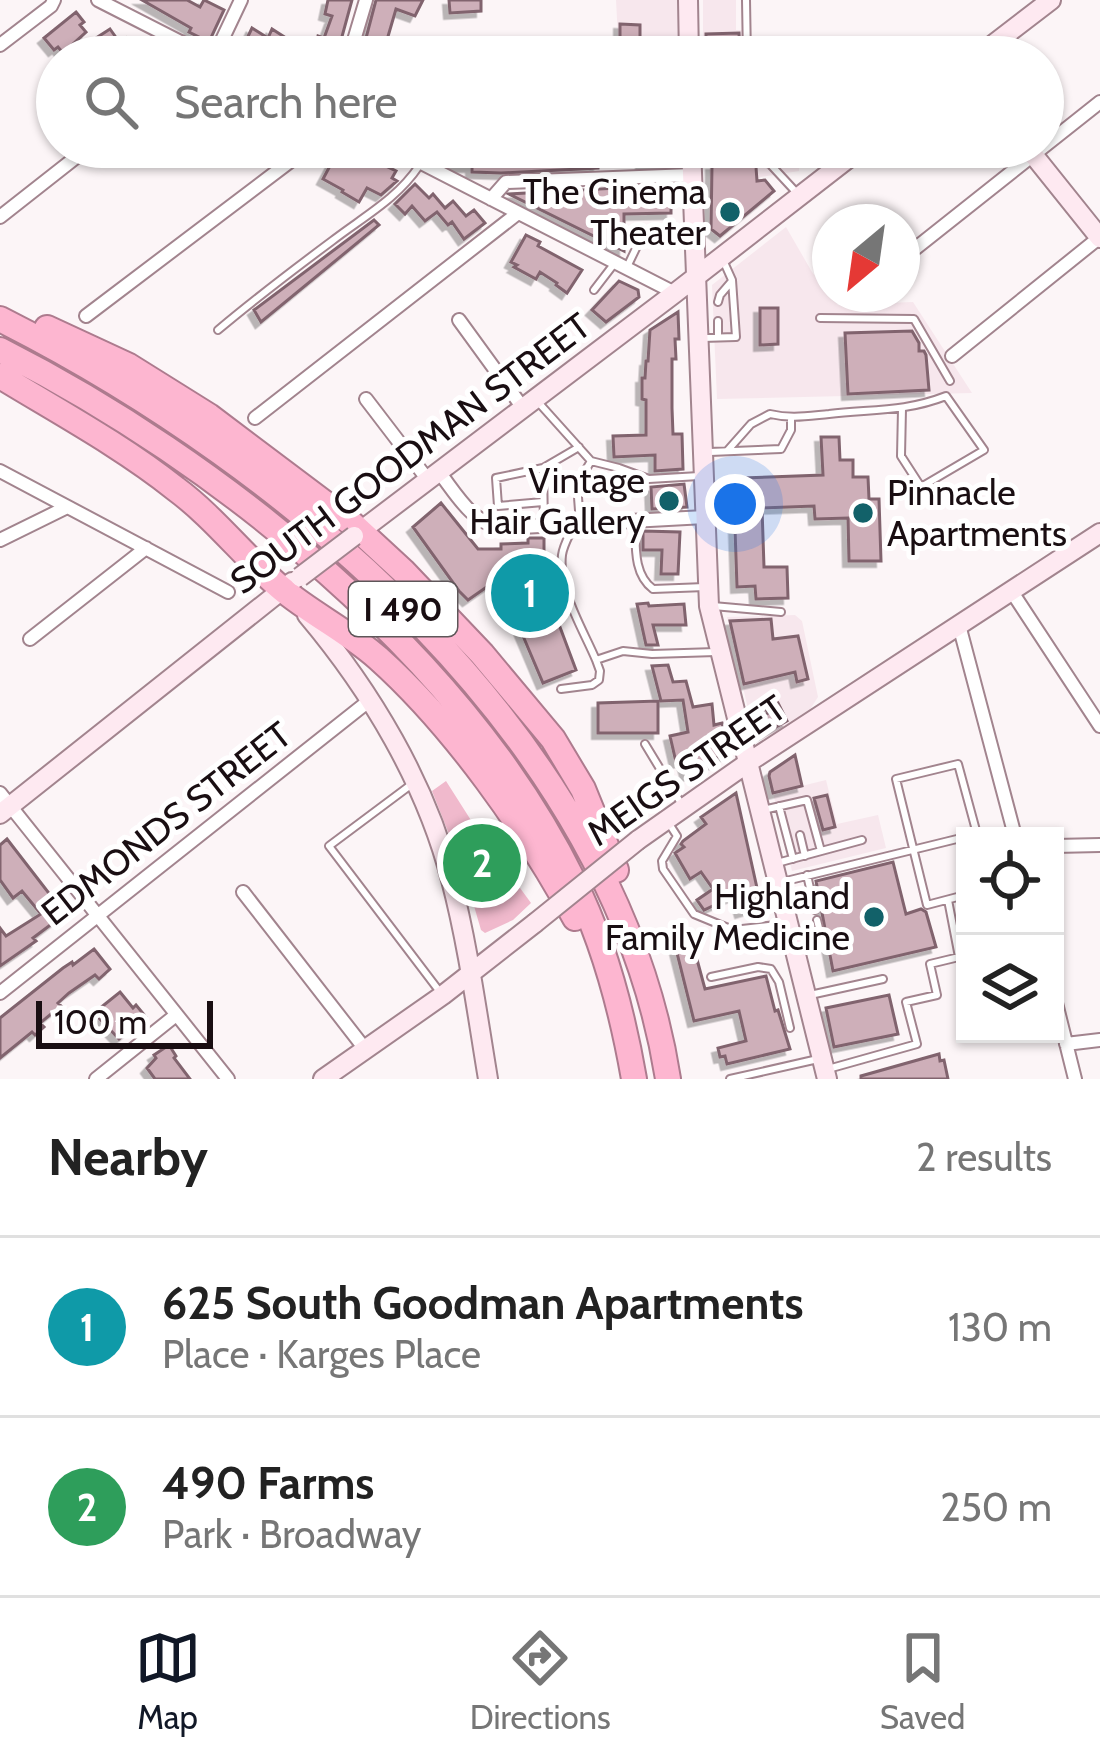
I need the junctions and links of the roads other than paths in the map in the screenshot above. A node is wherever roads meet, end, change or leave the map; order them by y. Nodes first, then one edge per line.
1 (54, 0) edge
2 (98, 0) edge
3 (241, 0) edge
4 (366, 0) edge
5 (688, 0) edge
6 (746, 0) edge
7 (1051, 0) edge
8 (169, 36) edge
9 (220, 36) edge
10 (355, 36) edge
11 (689, 36) edge
12 (747, 36) edge
13 (1004, 36) edge
14 (0, 45) edge
15 (1100, 102) edge
16 (1064, 127) edge
17 (62, 168) edge
18 (282, 168) edge
19 (418, 168) edge
20 (431, 168) edge
21 (692, 168) edge
22 (774, 168) edge
23 (837, 168) edge
24 (1010, 168) edge
25 (1044, 168) edge
26 (692, 175) junction
27 (800, 197) junction
28 (491, 199) junction
29 (518, 213) junction
30 (0, 217) edge
31 (694, 229) junction
32 (1100, 238) edge
33 (920, 244) edge
34 (722, 258) junction
35 (621, 266) junction
36 (696, 277) junction
37 (732, 280) junction
38 (594, 290) dead end
39 (675, 293) junction
40 (718, 302) dead end
41 (0, 309) edge
42 (86, 316) dead end
43 (820, 318) dead end
44 (0, 319) edge
45 (459, 320) dead end
46 (718, 321) dead end
47 (218, 330) dead end
48 (708, 338) junction
49 (0, 350) edge
50 (952, 356) dead end
51 (0, 376) edge
52 (950, 381) dead end
53 (366, 400) dead end
54 (529, 404) junction
55 (902, 410) junction
56 (255, 418) dead end
57 (791, 419) junction
58 (579, 447) junction
59 (728, 449) junction
60 (702, 454) junction
61 (591, 461) junction
62 (543, 468) junction
63 (0, 471) edge
64 (703, 475) junction
65 (434, 476) junction
66 (542, 502) junction
67 (67, 507) junction
68 (705, 518) junction
69 (635, 521) junction
70 (577, 524) junction
71 (548, 525) junction
72 (357, 534) junction
73 (0, 540) edge
74 (1097, 541) edge
75 (146, 548) junction
76 (563, 550) junction
77 (291, 583) junction
78 (228, 592) dead end
79 (1012, 592) junction
80 (709, 596) junction
81 (781, 612) dead end
82 (959, 625) junction
83 (30, 639) dead end
84 (721, 652) junction
85 (596, 660) junction
86 (560, 689) dead end
87 (370, 700) junction
88 (1100, 726) edge
89 (645, 745) dead end
90 (749, 762) junction
91 (415, 782) junction
92 (791, 803) junction
93 (4, 805) edge
94 (684, 808) junction
95 (770, 808) junction
96 (796, 818) dead end
97 (667, 820) junction
98 (970, 827) edge
99 (1013, 827) edge
100 (800, 835) dead end
101 (956, 839) edge
102 (862, 840) dead end
103 (1100, 845) edge
104 (1064, 847) edge
105 (912, 849) junction
106 (820, 851) junction
107 (806, 856) junction
108 (782, 868) junction
109 (807, 875) junction
110 (243, 892) dead end
111 (956, 897) edge
112 (947, 899) junction
113 (815, 910) dead end
114 (98, 915) junction
115 (817, 920) dead end
116 (789, 924) junction
117 (797, 956) junction
118 (771, 969) junction
119 (471, 973) junction
120 (711, 977) dead end
121 (883, 980) dead end
122 (0, 993) edge
123 (442, 994) junction
124 (806, 995) junction
125 (176, 1015) junction
126 (622, 1022) junction
127 (790, 1028) dead end
128 (658, 1029) junction
129 (1064, 1036) edge
130 (1100, 1040) edge
131 (1066, 1044) junction
132 (365, 1049) junction
133 (825, 1069) edge
134 (484, 1077) edge
135 (96, 1079) edge
136 (228, 1079) edge
137 (323, 1079) edge
138 (634, 1079) edge
139 (668, 1079) edge
140 (730, 1079) edge
141 (1075, 1079) edge

1 - 14 street
2 - 8 street
3 - 9 street
4 - 10 street
5 - 11 street
6 - 12 lane
7 - 13 street
15 - 16 street
17 - 30 street
18 - 42 street
19 - 47 lane
20 - 28 street
21 - 26 street
22 - 27 lane
23 - 27 street, SOUTH GOODMAN STREET
24 - 33 street
25 - 32 street
26 - 28 street
26 - 31 street
27 - 34 street, SOUTH GOODMAN STREET
28 - 29 street
29 - 35 street
29 - 56 street
31 - 35 lane
31 - 36 street
32 - 50 street
34 - 36 street, SOUTH GOODMAN STREET
34 - 37 lane
35 - 38 lane
35 - 39 street
36 - 39 street, SOUTH GOODMAN STREET
36 - 48 street
37 - 40 lane
37 - 48 lane
39 - 54 street, SOUTH GOODMAN STREET
41 - 72 highway
43 - 52 lane
44 - 128 highway, I 490
45 - 54 street
46 - 48 lane
48 - 60 street
49 - 126 highway, I 490
51 - 77 highway
53 - 65 street
54 - 58 lane
54 - 65 street, SOUTH GOODMAN STREET
55 - 55 lane
55 - 57 lane
57 - 59 lane
57 - 59 lane
58 - 61 lane
58 - 62 lane
59 - 60 lane
60 - 64 street
61 - 64 lane
61 - 70 lane
62 - 66 lane
62 - 66 lane
63 - 67 street
64 - 68 street
65 - 71 street
65 - 72 street, SOUTH GOODMAN STREET
66 - 71 lane
67 - 73 street
67 - 75 street
68 - 69 street
68 - 80 street
69 - 70 street
69 - 80 lane
70 - 71 street
70 - 76 lane
71 - 76 lane
72 - 77 street, SOUTH GOODMAN STREET, bridge
72 - 128 highway
74 - 79 street, MEIGS STREET
75 - 78 street
75 - 83 street
76 - 85 lane
77 - 87 street
77 - 93 street, SOUTH GOODMAN STREET
77 - 126 highway
79 - 82 street, MEIGS STREET
79 - 88 street
80 - 81 lane
80 - 84 street
82 - 90 street, MEIGS STREET
82 - 99 street
84 - 85 lane
84 - 90 street
85 - 86 lane
87 - 91 street
87 - 114 street, EDMONDS STREET
89 - 94 lane
90 - 94 street, MEIGS STREET
90 - 95 street
91 - 119 street
91 - 123 lane
92 - 95 lane
92 - 96 lane
92 - 106 lane
93 - 114 street
94 - 97 street, MEIGS STREET
95 - 108 street
97 - 116 lane
97 - 119 street, MEIGS STREET, bridge
98 - 105 lane
100 - 107 lane
101 - 105 lane
102 - 106 lane
103 - 104 street
105 - 109 lane
105 - 112 lane
106 - 107 lane
107 - 108 lane
108 - 109 lane
108 - 116 street
109 - 113 lane
110 - 132 street
111 - 112 lane
112 - 133 lane
114 - 122 street, EDMONDS STREET
114 - 125 street
115 - 117 lane
116 - 117 street
117 - 118 lane
117 - 124 street
118 - 120 lane
118 - 127 lane
119 - 123 street, MEIGS STREET
119 - 134 street
121 - 124 lane
123 - 132 street, MEIGS STREET
124 - 133 street
125 - 135 street
125 - 136 street
126 - 138 highway, I 490
128 - 139 highway, I 490
129 - 131 street
130 - 131 street
131 - 141 street
132 - 137 street, MEIGS STREET
133 - 140 lane

